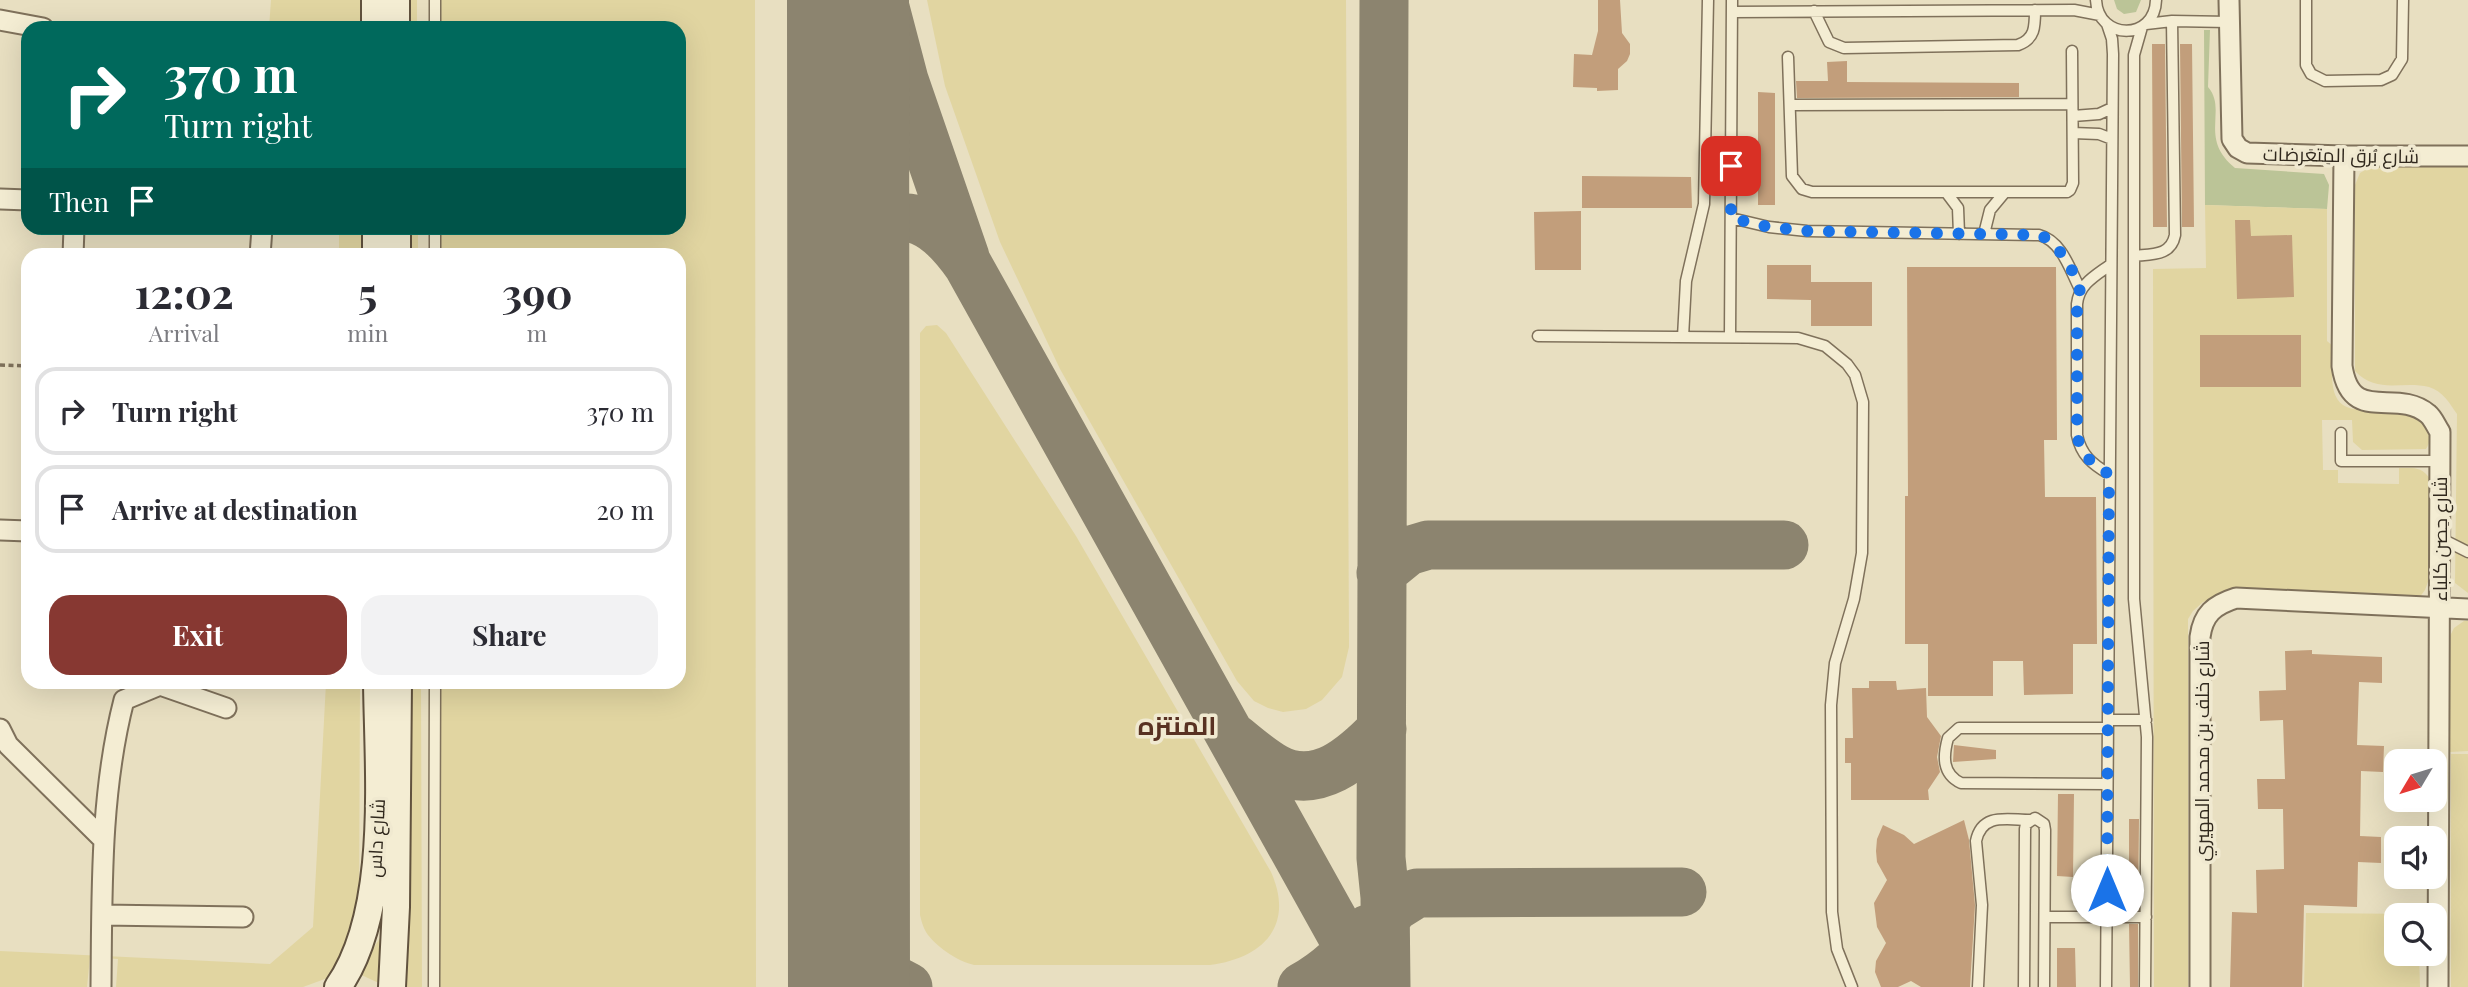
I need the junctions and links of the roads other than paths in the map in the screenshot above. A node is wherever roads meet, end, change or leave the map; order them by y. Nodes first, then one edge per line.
1 (375, 0) edge
2 (396, 0) edge
3 (435, 0) edge
4 (1708, 0) edge
5 (1732, 0) edge
6 (2096, 0) edge
7 (2156, 0) edge
8 (2229, 0) edge
9 (2306, 0) edge
10 (2403, 0) edge
11 (2035, 10) junction
12 (1814, 11) junction
13 (1732, 12) junction
14 (2099, 15) junction
15 (0, 20) edge
16 (375, 21) edge
17 (396, 21) edge
18 (435, 21) edge
19 (2172, 21) junction
20 (2230, 22) junction
21 (21, 24) edge
22 (2107, 24) junction
23 (2144, 26) junction
24 (2072, 51) dead end
25 (1788, 57) dead end
26 (2072, 104) junction
27 (1790, 105) junction
28 (2112, 108) junction
29 (2073, 116) junction
30 (2073, 133) junction
31 (2112, 139) junction
32 (2344, 156) junction
33 (2468, 156) edge
34 (1946, 192) junction
35 (2005, 192) junction
36 (0, 199) edge
37 (21, 200) edge
38 (1731, 218) junction
39 (1959, 234) junction
40 (1984, 234) junction
41 (2134, 256) junction
42 (2110, 265) junction
43 (2080, 289) junction
44 (1538, 335) dead end
45 (1683, 337) junction
46 (1730, 337) junction
47 (2341, 433) dead end
48 (2440, 461) junction
49 (2109, 474) junction
50 (0, 530) edge
51 (21, 531) edge
52 (2439, 538) junction
53 (2468, 552) edge
54 (2439, 610) junction
55 (2468, 610) edge
56 (150, 689) edge
57 (171, 689) edge
58 (377, 689) edge
59 (398, 689) edge
60 (435, 689) edge
61 (226, 708) dead end
62 (2146, 720) junction
63 (2108, 724) junction
64 (0, 729) edge
65 (2107, 784) junction
66 (2030, 820) junction
67 (104, 841) junction
68 (102, 915) junction
69 (243, 917) dead end
70 (2045, 917) junction
71 (2107, 917) junction
72 (2146, 917) junction
73 (101, 987) edge
74 (338, 987) edge
75 (393, 987) edge
76 (435, 987) edge
77 (1852, 987) edge
78 (1978, 987) edge
79 (2024, 987) edge
80 (2044, 987) edge
81 (2106, 987) edge
82 (2145, 987) edge
83 (2200, 987) edge
84 (2438, 987) edge

1 - 16 street
2 - 17 street
3 - 18 lane
4 - 45 lane
5 - 13 lane
6 - 14 lane
7 - 23 lane
8 - 20 street, شارع بُرق المِتعَرضات
9 - 10 lane
11 - 12 lane
11 - 12 lane
11 - 14 lane
12 - 13 lane
13 - 38 lane
14 - 22 lane
15 - 21 street
19 - 20 lane
19 - 23 lane
19 - 41 lane
20 - 32 street, شارع بُرق المِتعَرضات
22 - 23 lane
22 - 28 lane
23 - 41 lane
24 - 26 lane
25 - 27 lane
26 - 27 lane
26 - 29 lane
27 - 34 lane
28 - 29 lane
28 - 31 lane
29 - 30 lane
30 - 31 lane
30 - 35 lane
31 - 42 lane
32 - 33 street, شارع بُرق المِتعَرضات
32 - 48 street, شارع حِصن كلباء
34 - 35 lane
34 - 39 lane
35 - 40 lane
36 - 37 street
38 - 39 lane
38 - 46 lane
39 - 40 lane
40 - 43 lane
41 - 62 lane
42 - 43 lane
42 - 49 lane
43 - 49 lane
44 - 45 lane
45 - 46 lane
46 - 77 lane
47 - 48 lane
48 - 52 street, شارع حِصن كلباء
49 - 63 lane
50 - 51 street
52 - 53 lane
52 - 54 street, شارع حِصن كلباء
54 - 55 street, شارع خلف بن محمد المهيري
54 - 83 street, شارع خلف بن محمد المهيري
54 - 84 street, شارع حِصن كلباء
56 - 67 street
57 - 61 street
58 - 74 street, شارع داس
59 - 75 street, شارع داس
60 - 76 lane
62 - 63 lane
62 - 72 lane
63 - 65 lane
63 - 65 lane
64 - 67 street
65 - 71 lane
66 - 70 lane
66 - 78 lane
66 - 79 lane
67 - 68 street
68 - 69 street
68 - 73 street
70 - 71 lane
70 - 80 lane
71 - 72 lane
71 - 81 lane
72 - 82 lane

